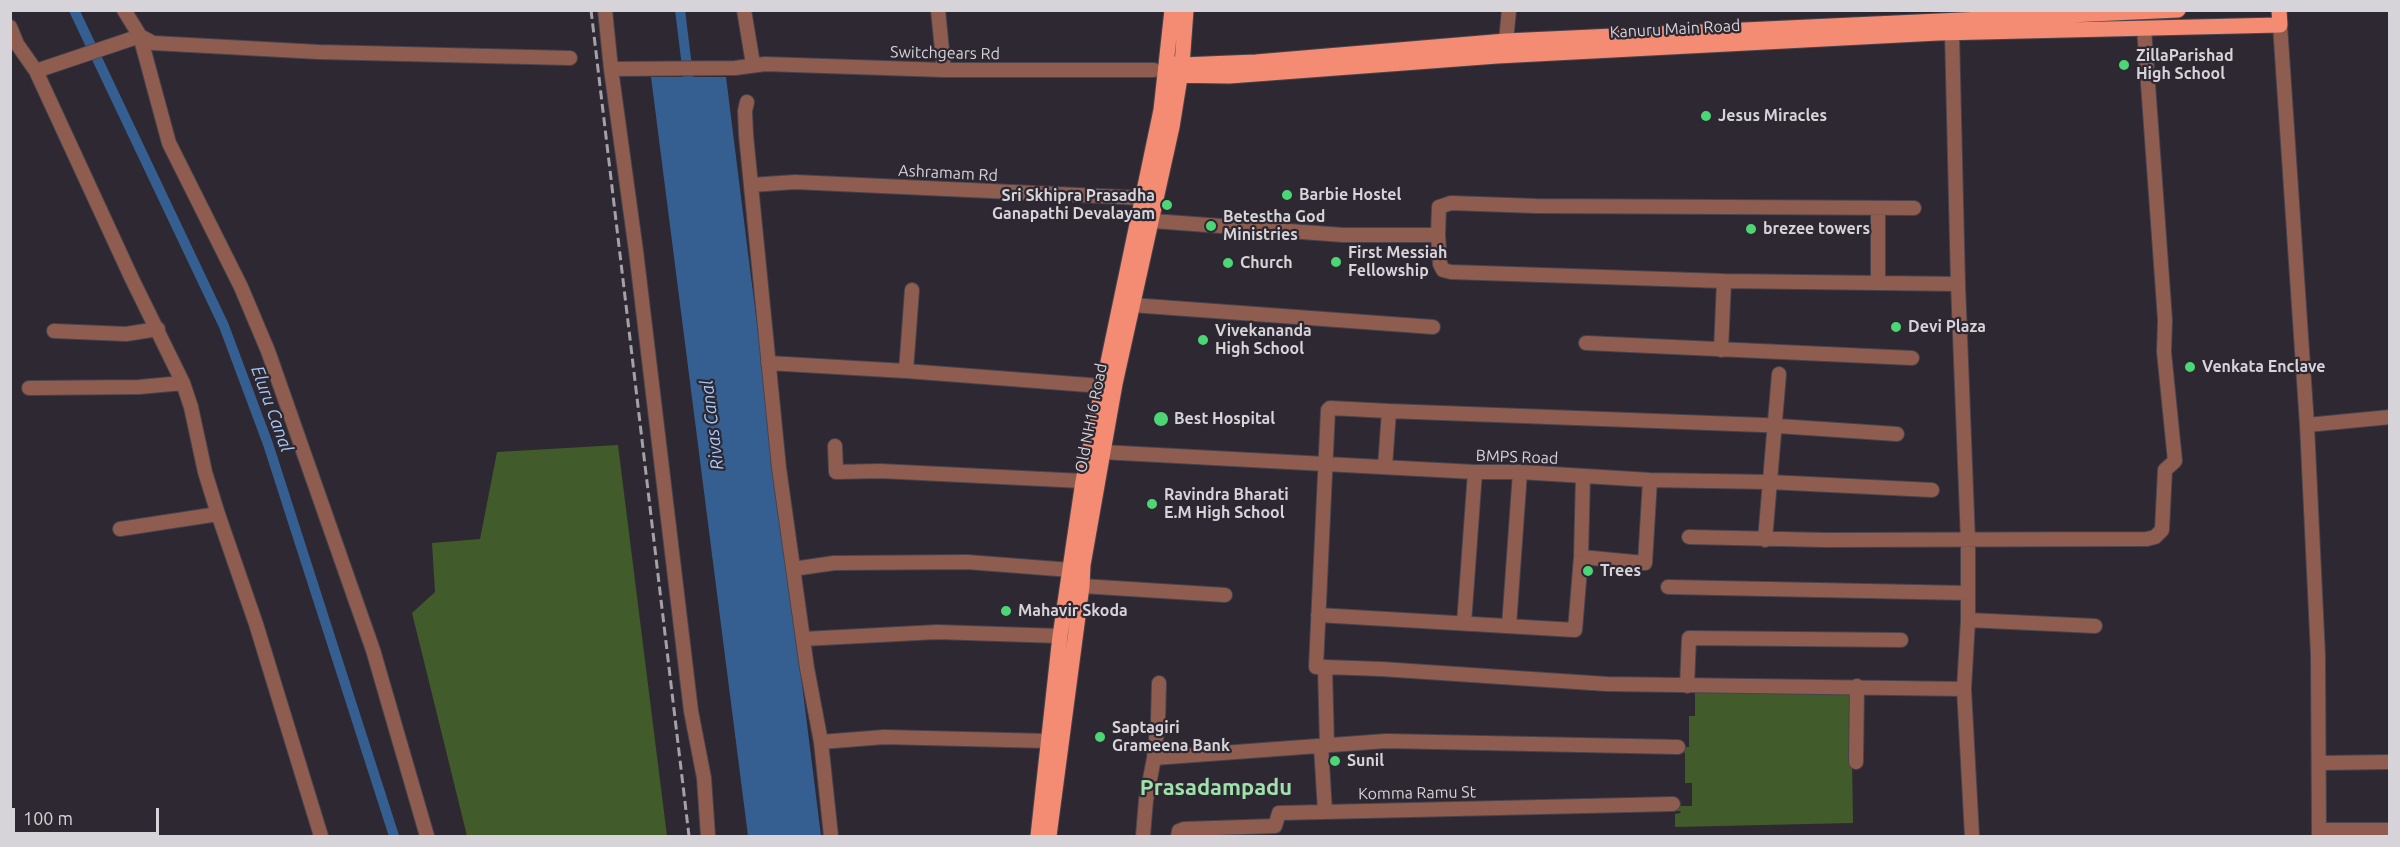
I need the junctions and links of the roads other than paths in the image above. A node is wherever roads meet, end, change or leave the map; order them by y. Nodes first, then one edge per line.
1 (124, 10) edge
2 (605, 10) edge
3 (744, 10) edge
4 (938, 10) edge
5 (1172, 10) edge
6 (1186, 10) edge
7 (1509, 10) edge
8 (2178, 10) edge
9 (2279, 18) edge
10 (2063, 22) junction
11 (10, 27) edge
12 (2144, 28) junction
13 (1952, 33) junction
14 (1791, 34) junction
15 (136, 36) junction
16 (1506, 41) junction
17 (14, 44) edge
18 (570, 58) dead end
19 (753, 64) junction
20 (40, 69) junction
21 (611, 69) junction
22 (944, 70) junction
23 (1170, 70) junction
24 (747, 102) dead end
25 (751, 184) junction
26 (1143, 198) junction
27 (1878, 208) junction
28 (1914, 208) dead end
29 (1153, 221) junction
30 (1438, 235) junction
31 (1724, 281) junction
32 (1878, 282) junction
33 (1958, 284) junction
34 (912, 290) dead end
35 (1132, 305) junction
36 (1433, 327) dead end
37 (158, 329) junction
38 (54, 331) dead end
39 (1586, 343) dead end
40 (1721, 350) junction
41 (1912, 358) dead end
42 (768, 363) junction
43 (906, 371) junction
44 (1779, 374) dead end
45 (183, 383) junction
46 (1102, 386) junction
47 (29, 388) dead end
48 (1389, 411) junction
49 (2390, 417) edge
50 (2307, 425) junction
51 (1775, 426) junction
52 (1897, 434) dead end
53 (835, 446) dead end
54 (1102, 452) junction
55 (1327, 464) junction
56 (1385, 467) junction
57 (1475, 472) junction
58 (1520, 472) junction
59 (1583, 476) junction
60 (1650, 480) junction
61 (1083, 481) junction
62 (1769, 482) junction
63 (1932, 490) dead end
64 (218, 514) junction
65 (120, 529) dead end
66 (1689, 537) dead end
67 (1765, 540) junction
68 (1968, 541) junction
69 (1581, 557) junction
70 (793, 569) junction
71 (1074, 580) junction
72 (1668, 587) dead end
73 (1967, 593) junction
74 (1225, 596) dead end
75 (1318, 615) junction
76 (1968, 620) junction
77 (1464, 623) junction
78 (1509, 626) junction
79 (2095, 626) dead end
80 (1060, 636) junction
81 (803, 639) junction
82 (1901, 640) dead end
83 (1325, 667) junction
84 (1159, 683) dead end
85 (1687, 686) junction
86 (1857, 686) junction
87 (1964, 689) junction
88 (1048, 741) junction
89 (821, 742) junction
90 (1324, 746) junction
91 (1678, 747) dead end
92 (1154, 758) junction
93 (1856, 762) dead end
94 (2390, 762) edge
95 (2320, 763) junction
96 (1673, 804) dead end
97 (1325, 812) junction
98 (2390, 830) edge
99 (2319, 833) edge
100 (321, 837) edge
101 (427, 837) edge
102 (708, 837) edge
103 (831, 837) edge
104 (1038, 837) edge
105 (1049, 837) edge
106 (1143, 837) edge
107 (1178, 837) edge
108 (1972, 837) edge

1 - 15 street
2 - 21 street
3 - 19 street
4 - 22 street
5 - 23 main road, Old NH16 Road
6 - 23 main road, Old NH16 Road
7 - 16 street
8 - 10 main road, Kanuru Main Road
9 - 12 main road, Kanuru Main Road
9 - 50 street
10 - 12 main road, Kanuru Main Road
10 - 13 main road, Kanuru Main Road
10 - 14 main road, Kanuru Main Road
11 - 17 street
12 - 68 street
13 - 14 main road, Kanuru Main Road
13 - 33 street
14 - 16 main road, Kanuru Main Road
14 - 23 main road, Kanuru Main Road
15 - 18 street
15 - 20 street
15 - 101 street
16 - 23 main road, Kanuru Main Road
17 - 20 street
19 - 21 street, Switchgears Rd
19 - 22 street, Switchgears Rd
20 - 37 street
21 - 102 street
22 - 23 street, Switchgears Rd
23 - 26 main road, Old NH16 Road
23 - 29 main road, Old NH16 Road
24 - 25 street
25 - 26 street, Ashramam Rd
25 - 42 street
26 - 46 main road, Old NH16 Road
27 - 28 street
27 - 30 street
27 - 32 street
29 - 30 street
29 - 35 main road, Old NH16 Road
30 - 31 street
31 - 32 street
31 - 40 street
32 - 33 street
33 - 68 street
34 - 43 street
35 - 36 street
35 - 54 main road, Old NH16 Road
37 - 38 street
37 - 45 street
39 - 40 street
40 - 41 street
42 - 43 street
42 - 70 street
43 - 46 street
44 - 51 street
45 - 47 street
45 - 64 street
46 - 61 main road, Old NH16 Road
48 - 51 street
48 - 55 street
48 - 56 street
49 - 50 street
50 - 95 street
51 - 52 street
51 - 62 street
53 - 61 street
54 - 55 street, BMPS Road
54 - 71 main road, Old NH16 Road
55 - 56 street, BMPS Road
55 - 75 street
56 - 57 street, BMPS Road
57 - 58 street, BMPS Road
57 - 77 street
58 - 59 street, BMPS Road
58 - 78 street
59 - 60 street, BMPS Road
59 - 69 street
60 - 62 street, BMPS Road
60 - 69 street
61 - 71 main road, Old NH16 Road
62 - 63 street, BMPS Road
62 - 67 street
64 - 65 street
64 - 100 street
66 - 67 street
67 - 68 street
68 - 73 street
69 - 78 street
70 - 71 street
70 - 81 street
71 - 74 street
71 - 80 main road, Old NH16 Road
71 - 105 main road, Old NH16 Road
72 - 73 street
73 - 76 street
75 - 77 street
75 - 83 street
76 - 79 street
76 - 87 street
77 - 78 street
80 - 81 street
80 - 88 main road, Old NH16 Road
81 - 89 street
82 - 85 street
83 - 85 street
83 - 90 street
84 - 92 street
85 - 86 street
86 - 87 street
86 - 93 street
87 - 108 street
88 - 89 street
88 - 104 main road, Old NH16 Road
89 - 103 street
90 - 91 street
90 - 92 street
90 - 97 street
92 - 106 street
94 - 95 street
95 - 99 street
96 - 97 street, Komma Ramu St
97 - 107 street, Komma Ramu St
98 - 99 street

